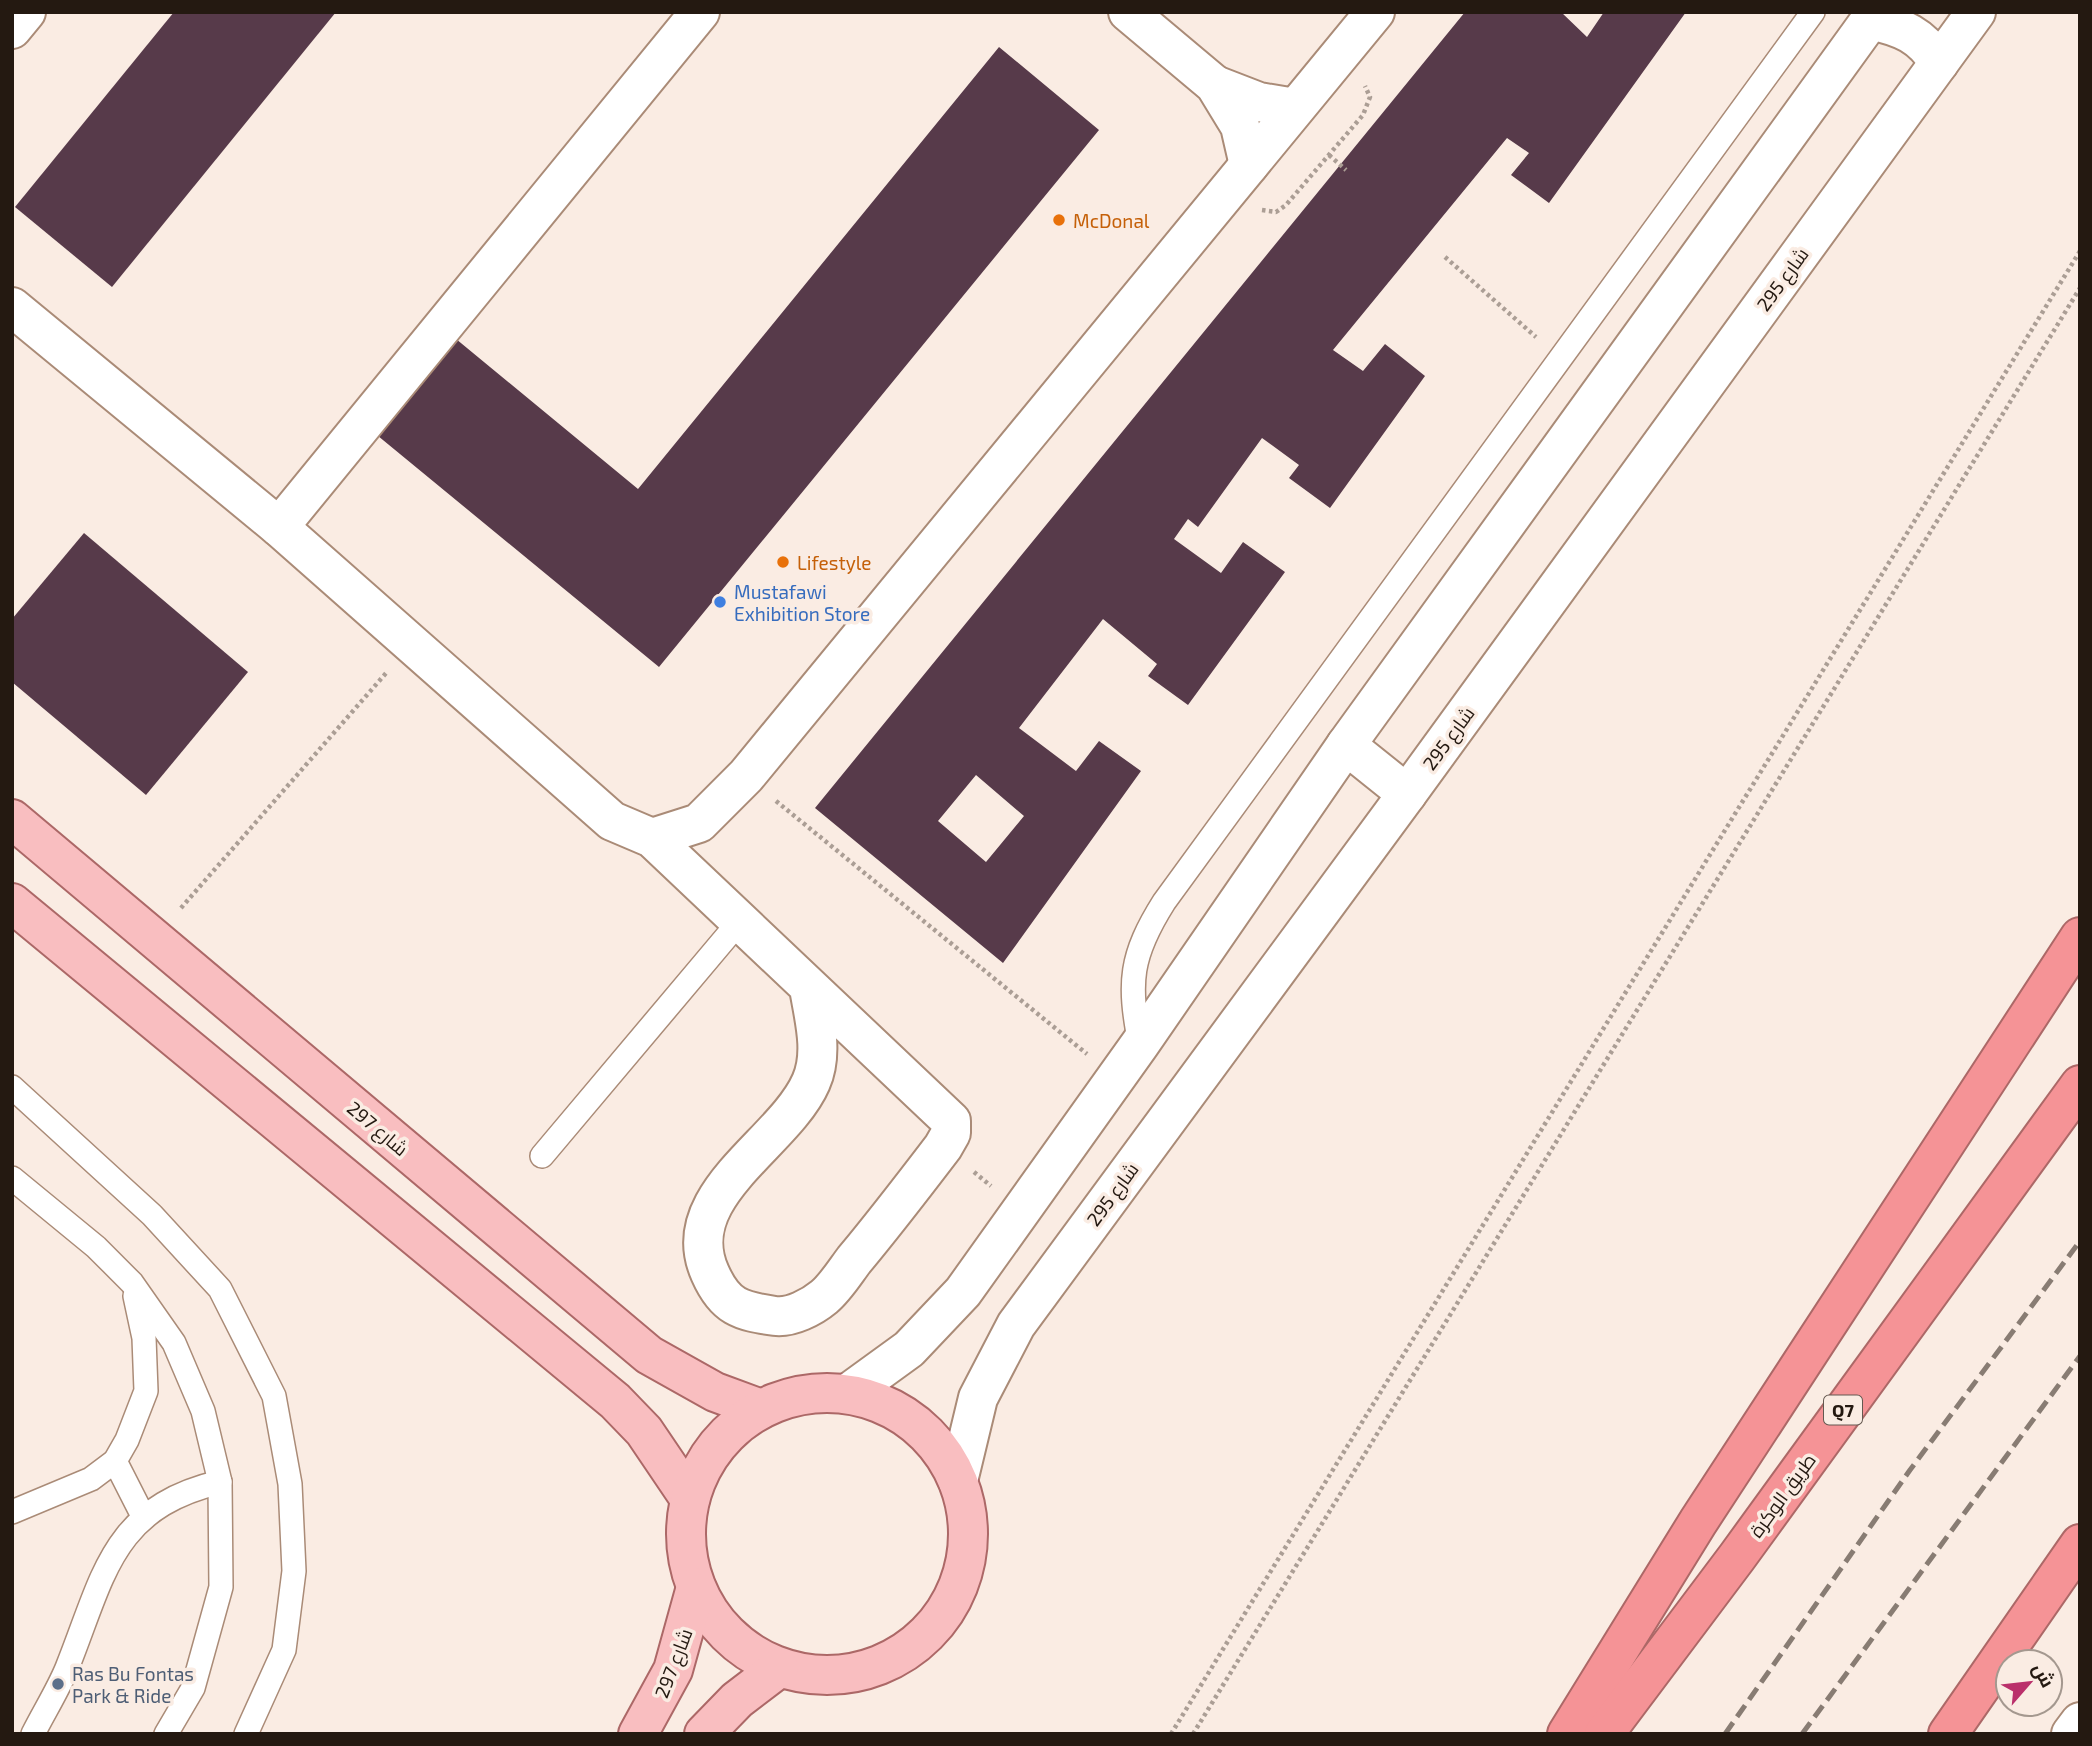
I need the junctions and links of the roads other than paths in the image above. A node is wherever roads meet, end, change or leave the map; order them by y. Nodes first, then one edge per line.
1 (26, 12) edge
2 (700, 12) edge
3 (1128, 12) edge
4 (1375, 12) edge
5 (1813, 12) edge
6 (1976, 12) edge
7 (1873, 16) edge
8 (12, 29) edge
9 (1939, 63) junction
10 (1215, 85) junction
11 (1295, 108) junction
12 (1249, 165) junction
13 (12, 307) edge
14 (279, 527) junction
15 (1346, 745) junction
16 (1408, 794) junction
17 (12, 820) edge
18 (652, 838) junction
19 (12, 903) edge
20 (739, 922) junction
21 (2080, 937) edge
22 (809, 988) junction
23 (1140, 1044) junction
24 (2080, 1084) edge
25 (12, 1087) edge
26 (542, 1156) dead end
27 (12, 1178) edge
28 (132, 1283) junction
29 (847, 1394) junction
30 (761, 1409) junction
31 (115, 1461) junction
32 (220, 1482) junction
33 (958, 1482) junction
34 (690, 1499) junction
35 (12, 1512) edge
36 (143, 1516) junction
37 (2080, 1544) edge
38 (696, 1587) junction
39 (779, 1668) junction
40 (2080, 1722) edge
41 (33, 1734) edge
42 (166, 1734) edge
43 (246, 1734) edge
44 (638, 1734) edge
45 (704, 1734) edge
46 (1567, 1734) edge
47 (1604, 1734) edge
48 (1948, 1734) edge
49 (2071, 1734) edge

1 - 8 street
2 - 14 street
3 - 10 street
4 - 11 street
5 - 23 lane
6 - 9 street, شارع 295
7 - 9 street
7 - 15 street
9 - 16 street, شارع 295
10 - 11 street
10 - 12 street
11 - 12 street
12 - 18 street
13 - 14 street
14 - 18 street
15 - 16 street
15 - 23 street
16 - 33 street, شارع 295
17 - 30 main road, شارع 297
18 - 20 street
19 - 34 main road
20 - 22 street
20 - 26 lane
21 - 46 highway
22 - 22 street
23 - 29 street
24 - 47 highway, طريق الوكرة / Q7
25 - 43 lane
27 - 28 lane
28 - 31 lane
28 - 32 lane
29 - 30 main road
29 - 33 main road
30 - 34 main road
31 - 35 lane
31 - 36 lane
32 - 36 lane
32 - 42 lane
33 - 39 main road
34 - 38 main road
36 - 41 lane
37 - 48 highway
38 - 39 main road
38 - 44 main road, شارع 297
39 - 45 main road
40 - 49 street

